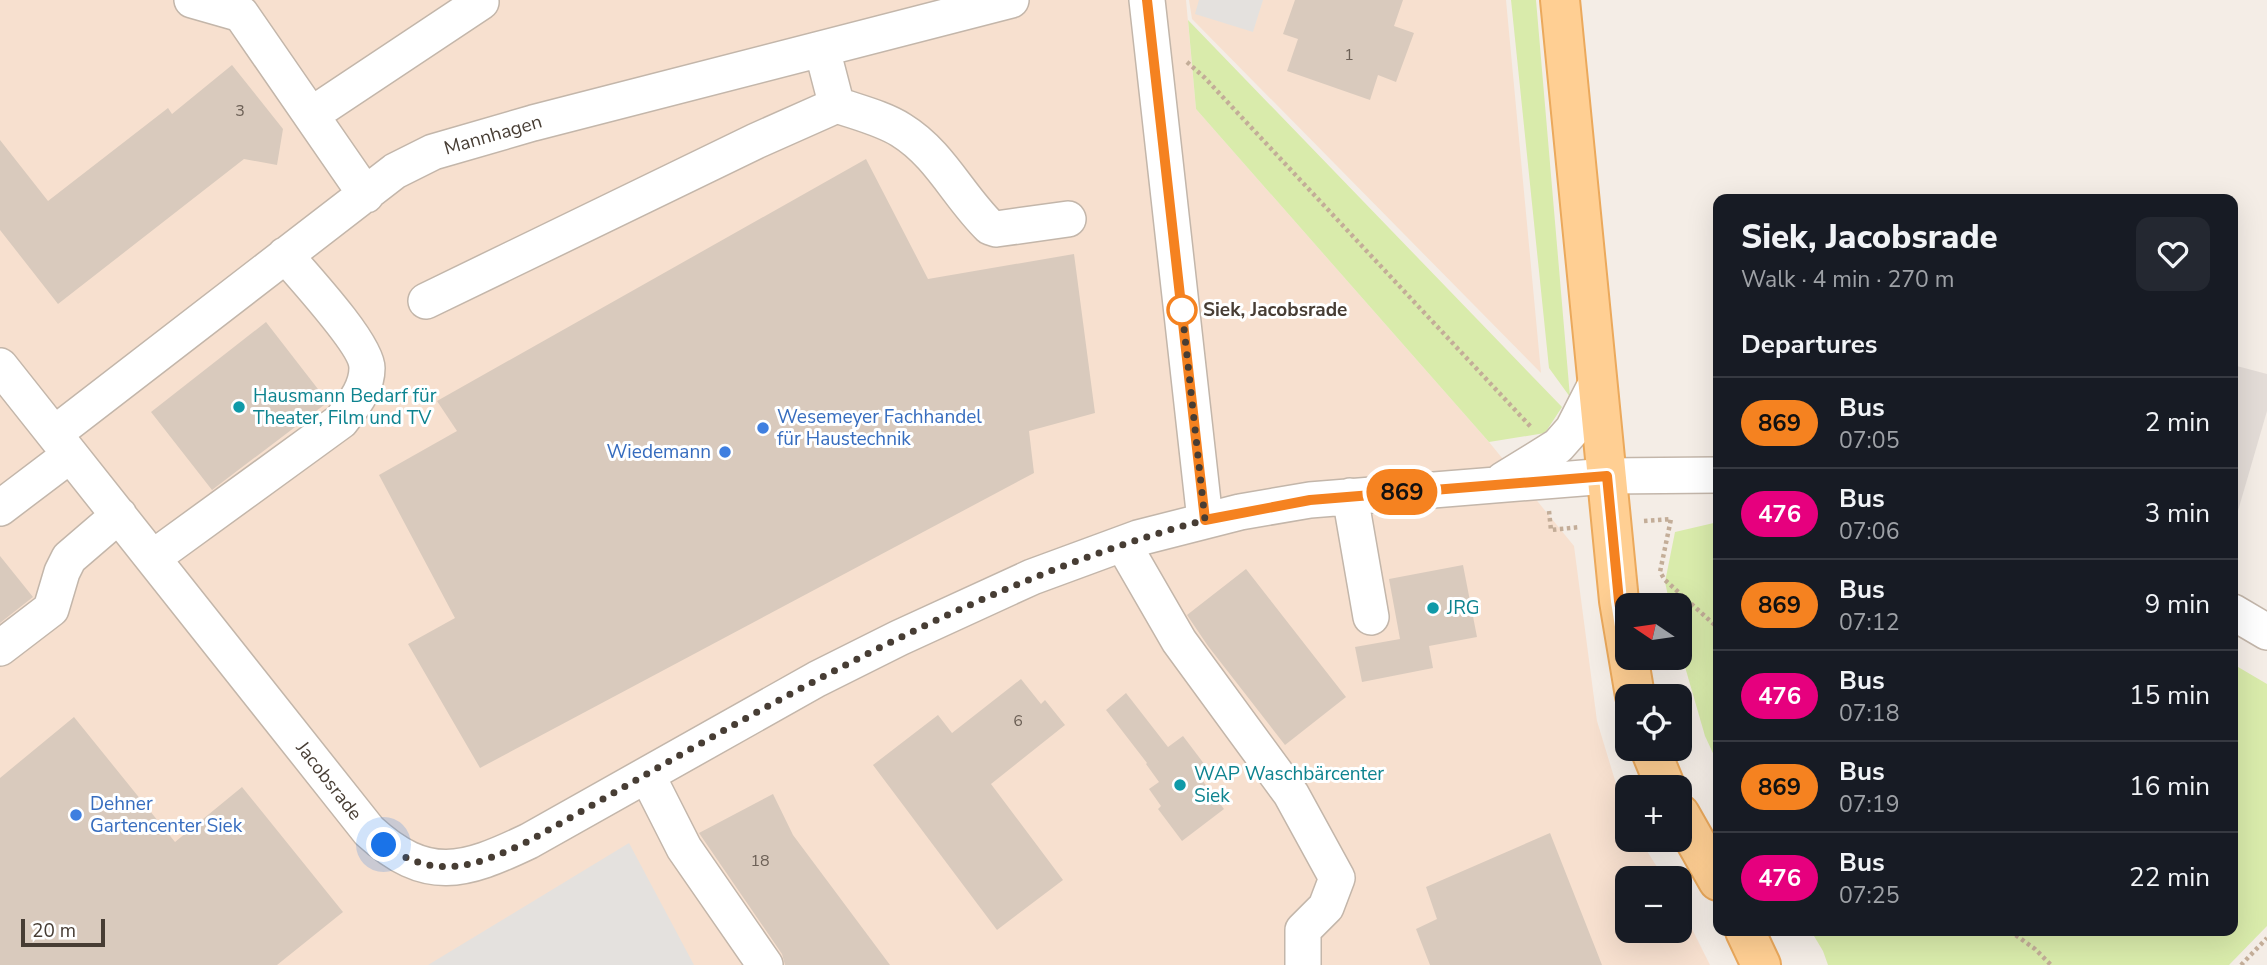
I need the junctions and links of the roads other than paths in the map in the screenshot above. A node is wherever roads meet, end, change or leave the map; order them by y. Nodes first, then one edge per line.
1 (192, 0) edge
2 (1011, 0) edge
3 (1560, 0) edge
4 (481, 2) dead end
5 (1149, 16) edge
6 (822, 49) junction
7 (834, 104) junction
8 (310, 115) junction
9 (366, 195) junction
10 (1068, 219) dead end
11 (285, 255) junction
12 (426, 300) dead end
13 (0, 366) edge
14 (1598, 380) junction
15 (62, 444) junction
16 (1545, 468) junction
17 (1713, 475) edge
18 (1607, 476) junction
19 (1350, 496) junction
20 (0, 508) edge
21 (119, 515) junction
22 (1205, 520) junction
23 (1123, 544) junction
24 (154, 557) junction
25 (2238, 615) edge
26 (1371, 617) dead end
27 (2267, 632) edge
28 (0, 648) edge
29 (1633, 684) edge
30 (647, 775) junction
31 (1692, 835) edge
32 (1713, 872) edge
33 (1747, 936) edge
34 (765, 965) edge
35 (1303, 965) edge
36 (1761, 965) edge

1 - 8 street
2 - 6 street, Mannhagen
3 - 14 main road
4 - 8 street
5 - 22 street
6 - 7 street
6 - 9 street, Mannhagen
7 - 10 street
7 - 12 street
8 - 9 street
9 - 11 street, Mannhagen
11 - 15 street, Mannhagen
11 - 24 street
13 - 15 street, Jacobsrade
14 - 16 street
14 - 18 main road
15 - 20 street, Mannhagen
15 - 21 street, Jacobsrade
16 - 18 street, Jacobsrade
16 - 19 street, Jacobsrade
17 - 18 street, Jacobsrade
18 - 29 main road
19 - 22 street, Jacobsrade
19 - 26 street
21 - 24 street, Jacobsrade
21 - 28 street
22 - 23 street, Jacobsrade
23 - 30 street, Jacobsrade
23 - 35 street
24 - 30 street, Jacobsrade
25 - 27 street
30 - 34 street
31 - 32 main road
33 - 36 main road

